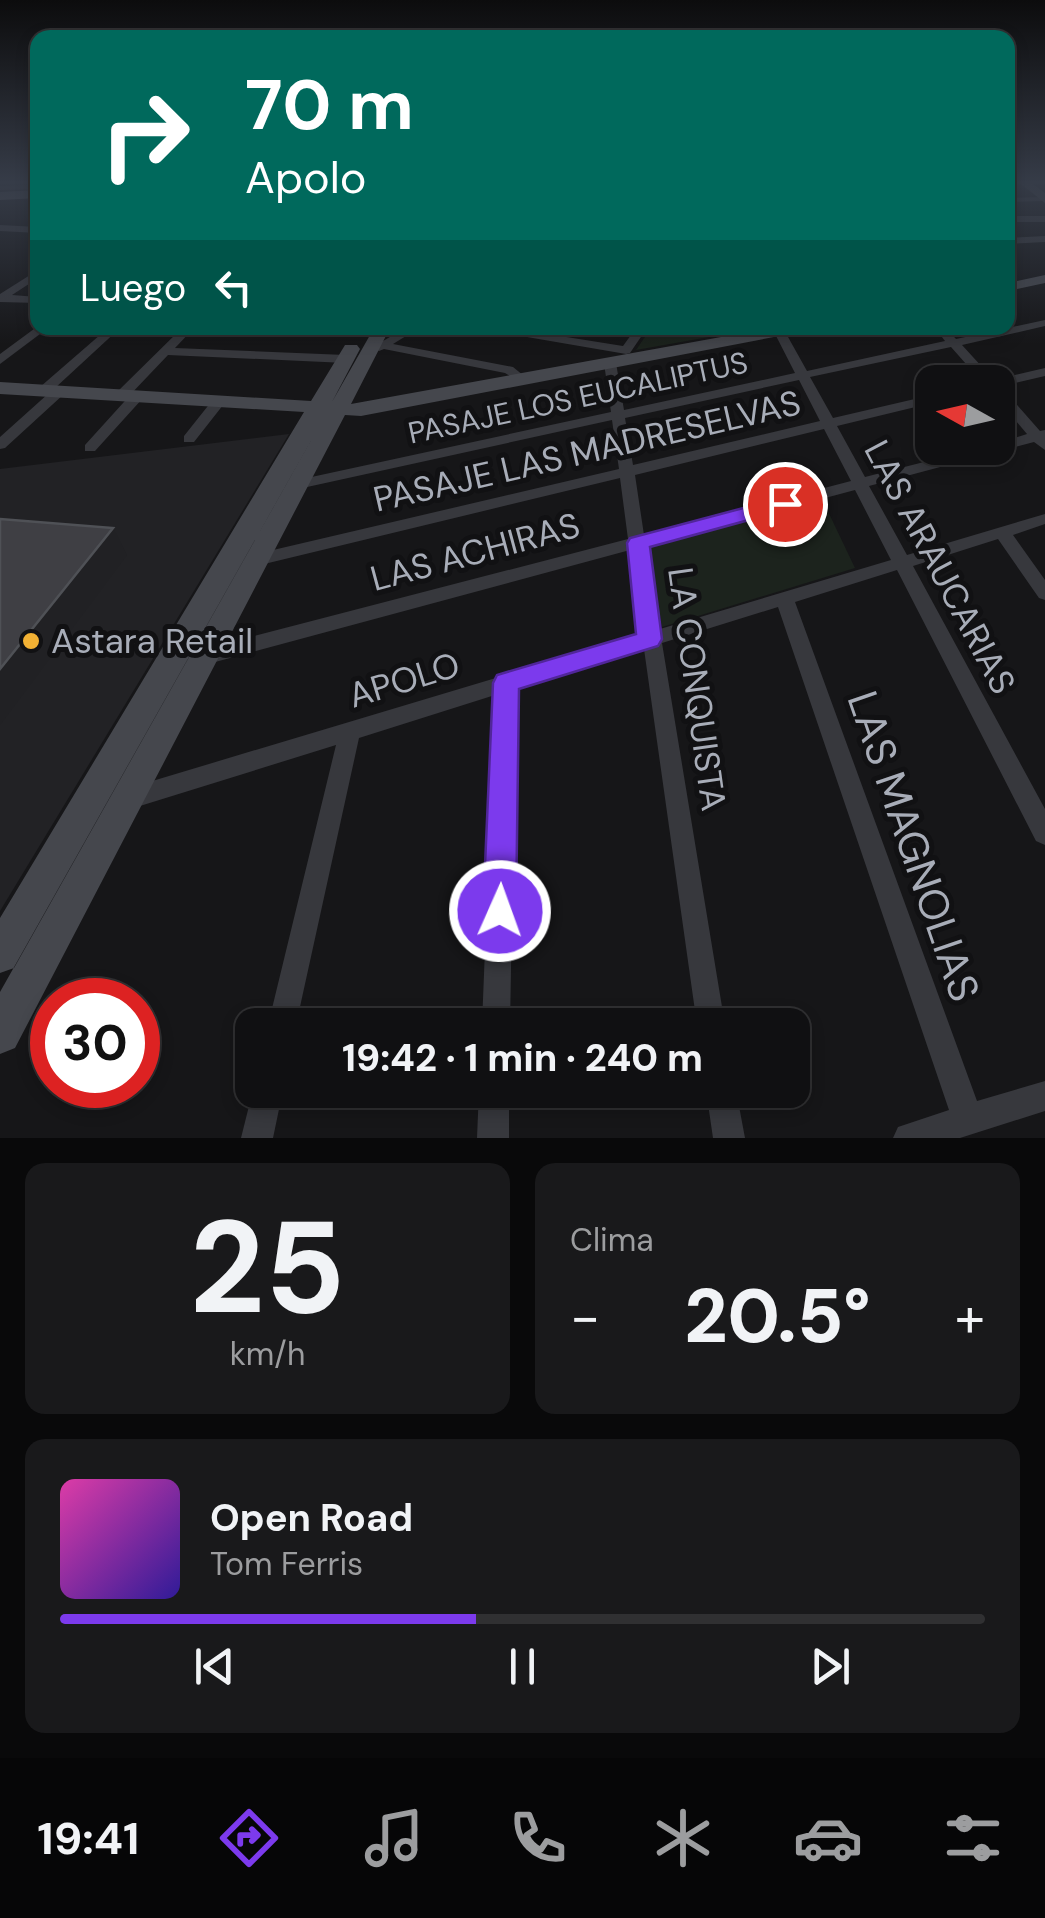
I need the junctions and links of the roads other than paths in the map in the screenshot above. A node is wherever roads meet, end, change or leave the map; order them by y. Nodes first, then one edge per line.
1 (1015, 240) edge
2 (1045, 240) edge
3 (30, 278) edge
4 (1045, 279) edge
5 (1015, 285) edge
6 (1, 298) edge
7 (30, 300) edge
8 (1045, 323) edge
9 (1015, 330) edge
10 (33, 335) edge
11 (107, 335) edge
12 (181, 335) edge
13 (360, 335) edge
14 (522, 335) edge
15 (637, 335) edge
16 (753, 335) edge
17 (789, 335) edge
18 (947, 335) edge
19 (990, 335) edge
20 (377, 342) edge
21 (954, 343) junction
22 (165, 351) junction
23 (622, 358) junction
24 (346, 359) junction
25 (0, 360) edge
26 (974, 365) edge
27 (1045, 372) edge
28 (803, 375) junction
29 (1015, 379) edge
30 (522, 380) junction
31 (0, 388) edge
32 (52, 390) junction
33 (130, 395) junction
34 (217, 403) junction
35 (915, 403) edge
36 (329, 407) junction
37 (1015, 410) edge
38 (618, 414) junction
39 (829, 424) junction
40 (189, 439) dead end
41 (1042, 439) edge
42 (1015, 444) edge
43 (0, 445) edge
44 (90, 448) dead end
45 (929, 465) edge
46 (627, 472) junction
47 (298, 484) junction
48 (859, 484) junction
49 (1045, 518) edge
50 (1002, 532) junction
51 (638, 543) junction
52 (256, 560) junction
53 (900, 563) junction
54 (1045, 593) edge
55 (784, 598) junction
56 (650, 639) junction
57 (204, 656) junction
58 (506, 683) junction
59 (350, 731) junction
60 (126, 800) junction
61 (1045, 833) edge
62 (56, 929) junction
63 (8, 940) edge
64 (286, 1008) edge
65 (496, 1008) edge
66 (708, 1008) edge
67 (0, 1033) edge
68 (1045, 1096) edge
69 (264, 1108) edge
70 (494, 1108) edge
71 (724, 1108) edge
72 (968, 1120) junction
73 (256, 1138) edge
74 (493, 1138) edge
75 (728, 1138) edge
76 (909, 1138) edge

1 - 2 street
3 - 6 street
4 - 5 main road
6 - 7 street
8 - 9 street, PASAJE LOS EUCALIPTUS
10 - 25 street
11 - 32 street
12 - 22 street
13 - 24 main road
14 - 23 street
15 - 23 street
16 - 23 main road
17 - 28 street, LAS ARAUCARIAS
18 - 21 street
19 - 21 street, PASAJE LOS EUCALIPTUS
20 - 30 street
20 - 36 main road
21 - 26 street
21 - 28 street, PASAJE LOS EUCALIPTUS
22 - 24 street
22 - 33 street
23 - 30 main road
23 - 38 street, LA CONQUISTA
24 - 36 main road
27 - 29 street
28 - 38 street, PASAJE LOS EUCALIPTUS
28 - 39 street, LAS ARAUCARIAS
30 - 36 main road
31 - 32 main road
32 - 33 main road
32 - 43 street
33 - 34 main road
33 - 44 street
34 - 36 main road
34 - 40 street
35 - 39 street, PASAJE LAS MADRESELVAS
36 - 47 main road
36 - 63 main road
37 - 41 street
38 - 46 street, LA CONQUISTA
38 - 47 street, PASAJE LOS EUCALIPTUS
39 - 46 street, PASAJE LAS MADRESELVAS
39 - 48 street, LAS ARAUCARIAS
41 - 42 street, LAS ACHIRAS
45 - 48 street, LAS ACHIRAS
46 - 51 street, LA CONQUISTA
46 - 52 street, PASAJE LAS MADRESELVAS
47 - 52 main road
48 - 51 street, LAS ACHIRAS
48 - 53 street, LAS ARAUCARIAS
49 - 50 street, APOLO
50 - 53 street, APOLO
50 - 54 street
51 - 56 street, LA CONQUISTA
51 - 57 street, LAS ACHIRAS
52 - 57 main road
53 - 55 street, APOLO
53 - 61 street, LAS ARAUCARIAS
55 - 56 street, APOLO
55 - 72 street, LAS MAGNOLIAS
56 - 58 street, APOLO
56 - 66 street, LA CONQUISTA
57 - 60 main road
58 - 59 street, APOLO
58 - 65 street
59 - 60 street, APOLO
59 - 64 street
60 - 62 main road
62 - 63 main road
62 - 67 main road
68 - 72 street
69 - 73 street
70 - 74 street
71 - 75 street
72 - 76 street

